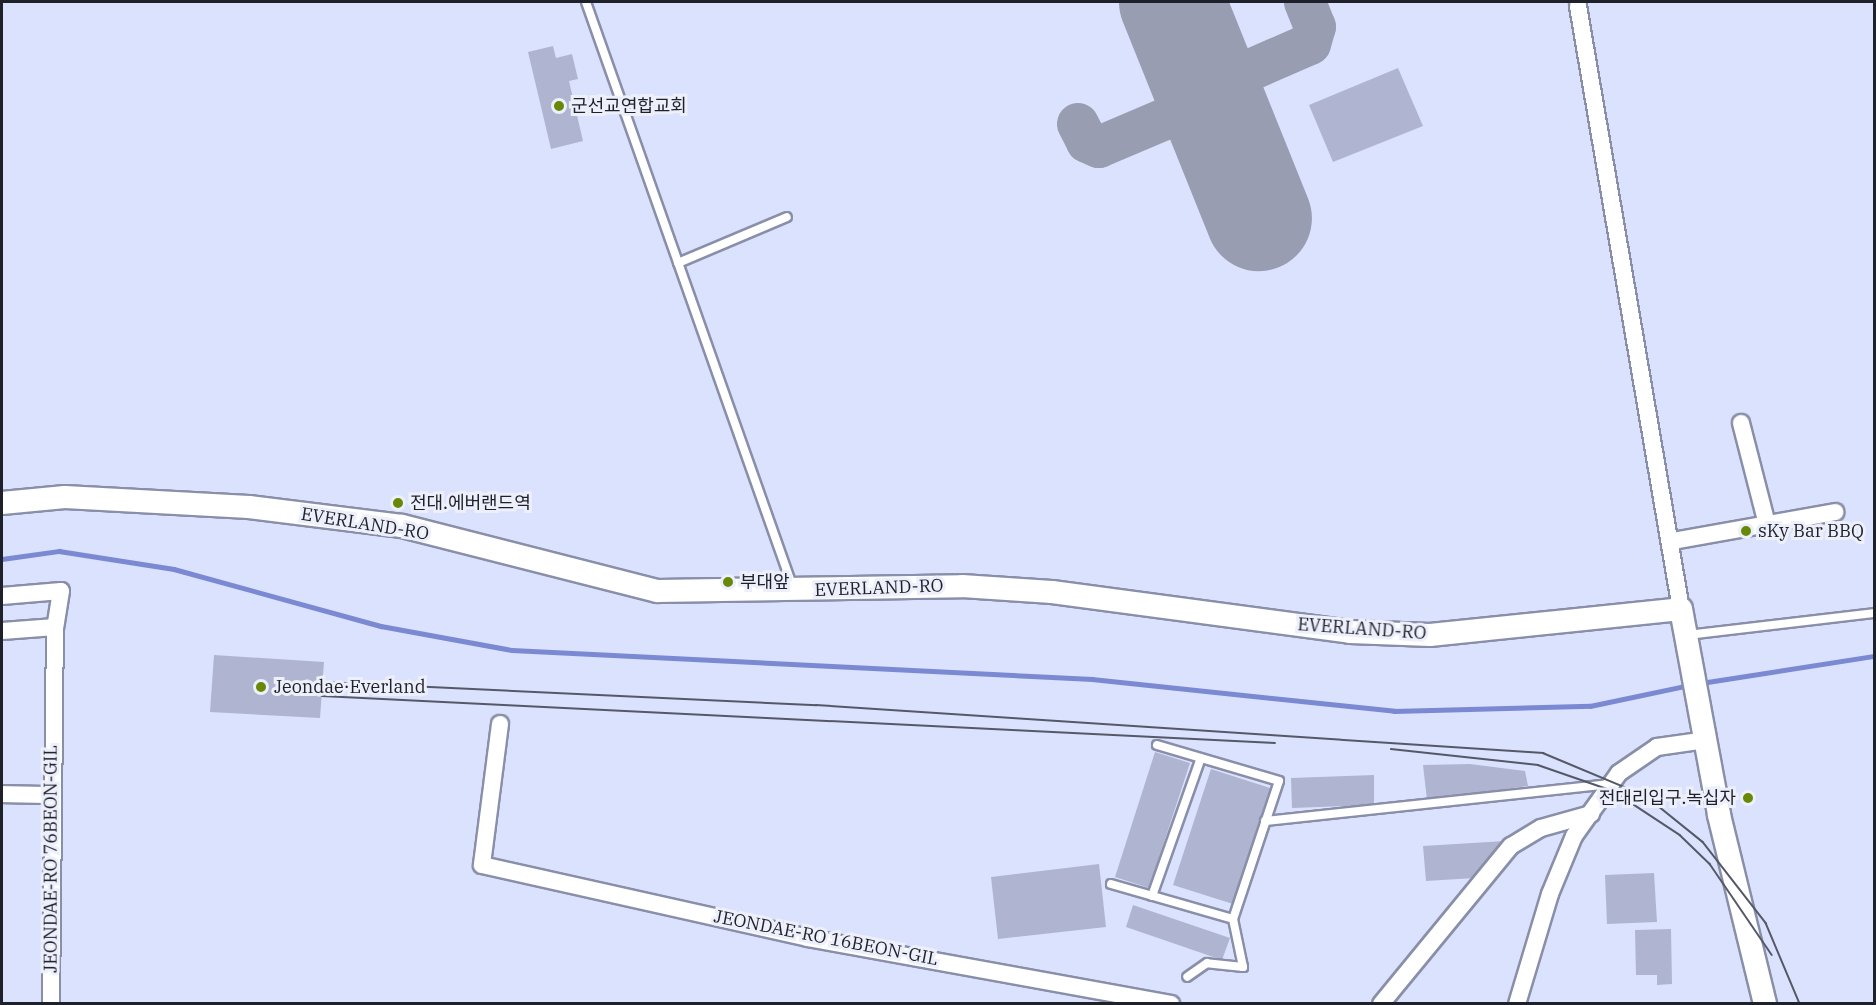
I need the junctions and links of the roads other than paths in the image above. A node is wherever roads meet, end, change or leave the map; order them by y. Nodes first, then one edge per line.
1 (586, 2) edge
2 (1578, 6) dead end
3 (787, 217) dead end
4 (678, 263) junction
5 (1741, 423) dead end
6 (2, 503) edge
7 (1835, 512) dead end
8 (1767, 524) junction
9 (1673, 541) junction
10 (794, 591) junction
11 (2, 596) edge
12 (1681, 609) junction
13 (1875, 613) edge
14 (55, 627) junction
15 (2, 631) edge
16 (1689, 644) junction
17 (500, 724) dead end
18 (1704, 731) junction
19 (1157, 745) dead end
20 (1201, 758) junction
21 (1611, 784) junction
22 (2, 794) edge
23 (51, 795) junction
24 (1591, 814) junction
25 (1265, 821) junction
26 (1112, 884) dead end
27 (1152, 896) junction
28 (1233, 919) junction
29 (1187, 976) dead end
30 (51, 1004) edge
31 (1172, 1004) edge
32 (1381, 1004) edge
33 (1517, 1004) edge
34 (1766, 1004) edge

1 - 4 lane
2 - 9 street
3 - 4 lane
4 - 10 lane
5 - 8 street
6 - 10 street, EVERLAND-RO
7 - 8 street
8 - 9 street
9 - 12 street
10 - 12 street, EVERLAND-RO
11 - 14 street, JEONDAE-RO 76BEON-GIL
12 - 16 street
13 - 16 lane
14 - 15 street
14 - 23 street, JEONDAE-RO 76BEON-GIL
16 - 18 street
17 - 31 street, JEONDAE-RO 16BEON-GIL
18 - 21 street
18 - 34 street
19 - 20 lane
20 - 25 lane
20 - 27 lane
21 - 24 street
21 - 25 lane
22 - 23 street
23 - 30 street, JEONDAE-RO 76BEON-GIL
24 - 32 street
24 - 33 street
25 - 28 lane
26 - 27 lane
27 - 28 lane
28 - 29 lane

